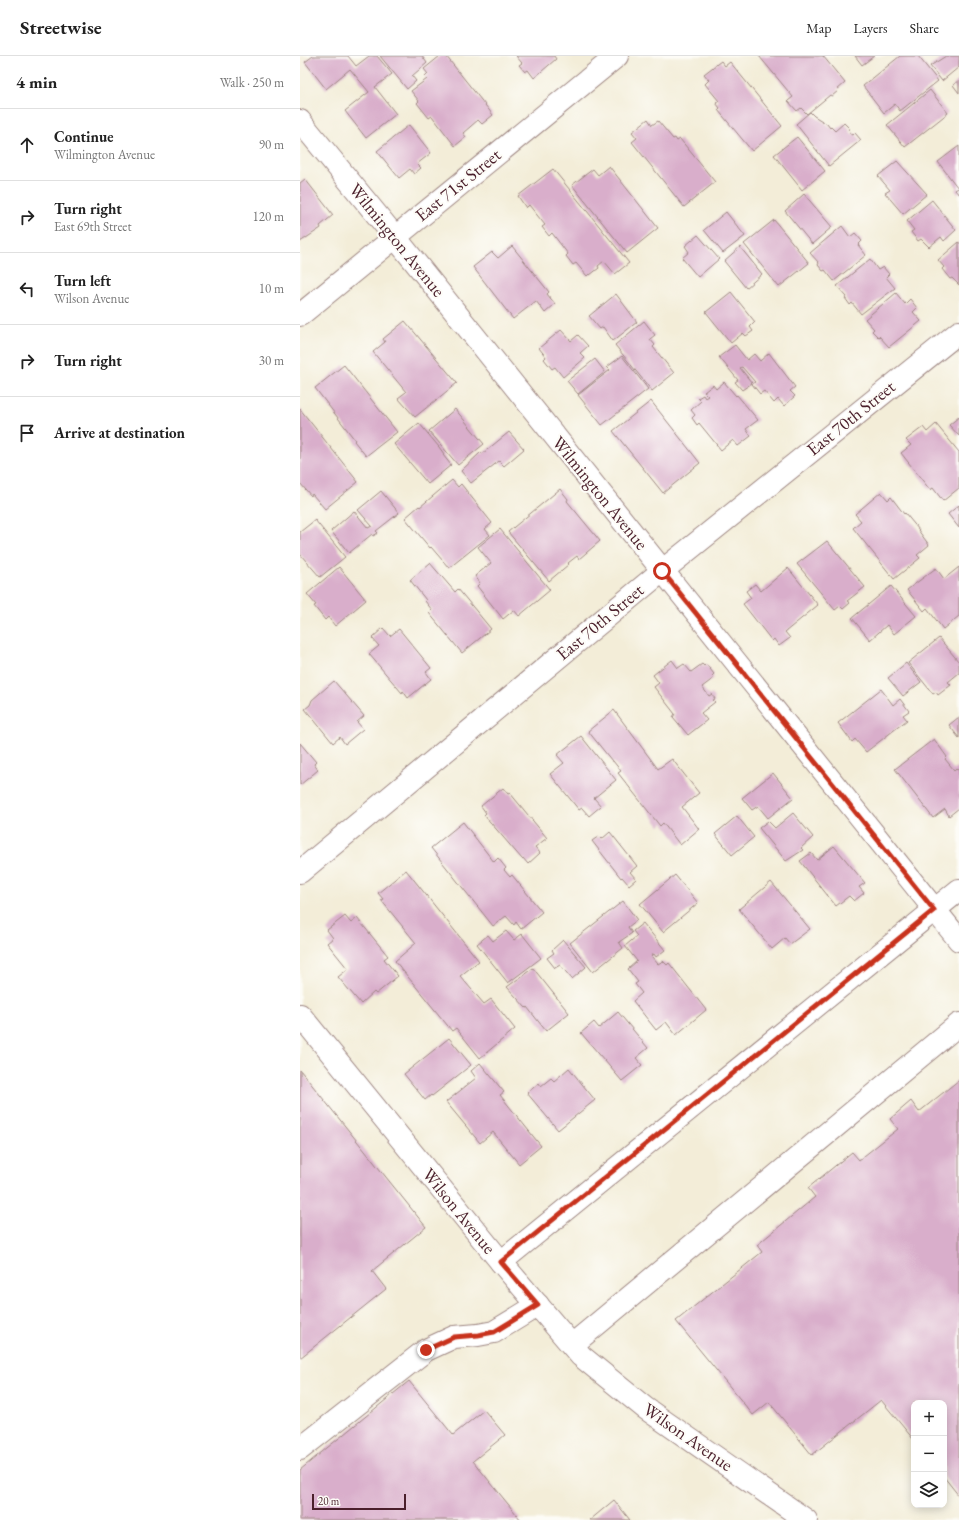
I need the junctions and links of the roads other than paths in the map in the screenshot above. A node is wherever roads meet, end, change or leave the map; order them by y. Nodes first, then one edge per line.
1 (617, 56) edge
2 (300, 121) edge
3 (395, 237) junction
4 (300, 315) edge
5 (959, 332) edge
6 (662, 571) junction
7 (300, 872) edge
8 (959, 890) edge
9 (934, 910) junction
10 (959, 940) edge
11 (300, 1015) edge
12 (959, 1024) edge
13 (501, 1262) junction
14 (538, 1305) junction
15 (572, 1345) junction
16 (300, 1450) edge
17 (806, 1520) edge

1 - 3 street, East 71st Street
2 - 3 street, Wilmington Avenue
3 - 4 street, East 71st Street
3 - 6 street, Wilmington Avenue
5 - 6 street, East 70th Street
6 - 7 street, East 70th Street
6 - 9 street, Wilmington Avenue
8 - 9 street
9 - 10 street, Wilmington Avenue
9 - 13 street
11 - 13 street, Wilson Avenue
12 - 15 street
13 - 14 street, Wilson Avenue
14 - 15 street, Wilson Avenue
14 - 16 street
15 - 17 street, Wilson Avenue

